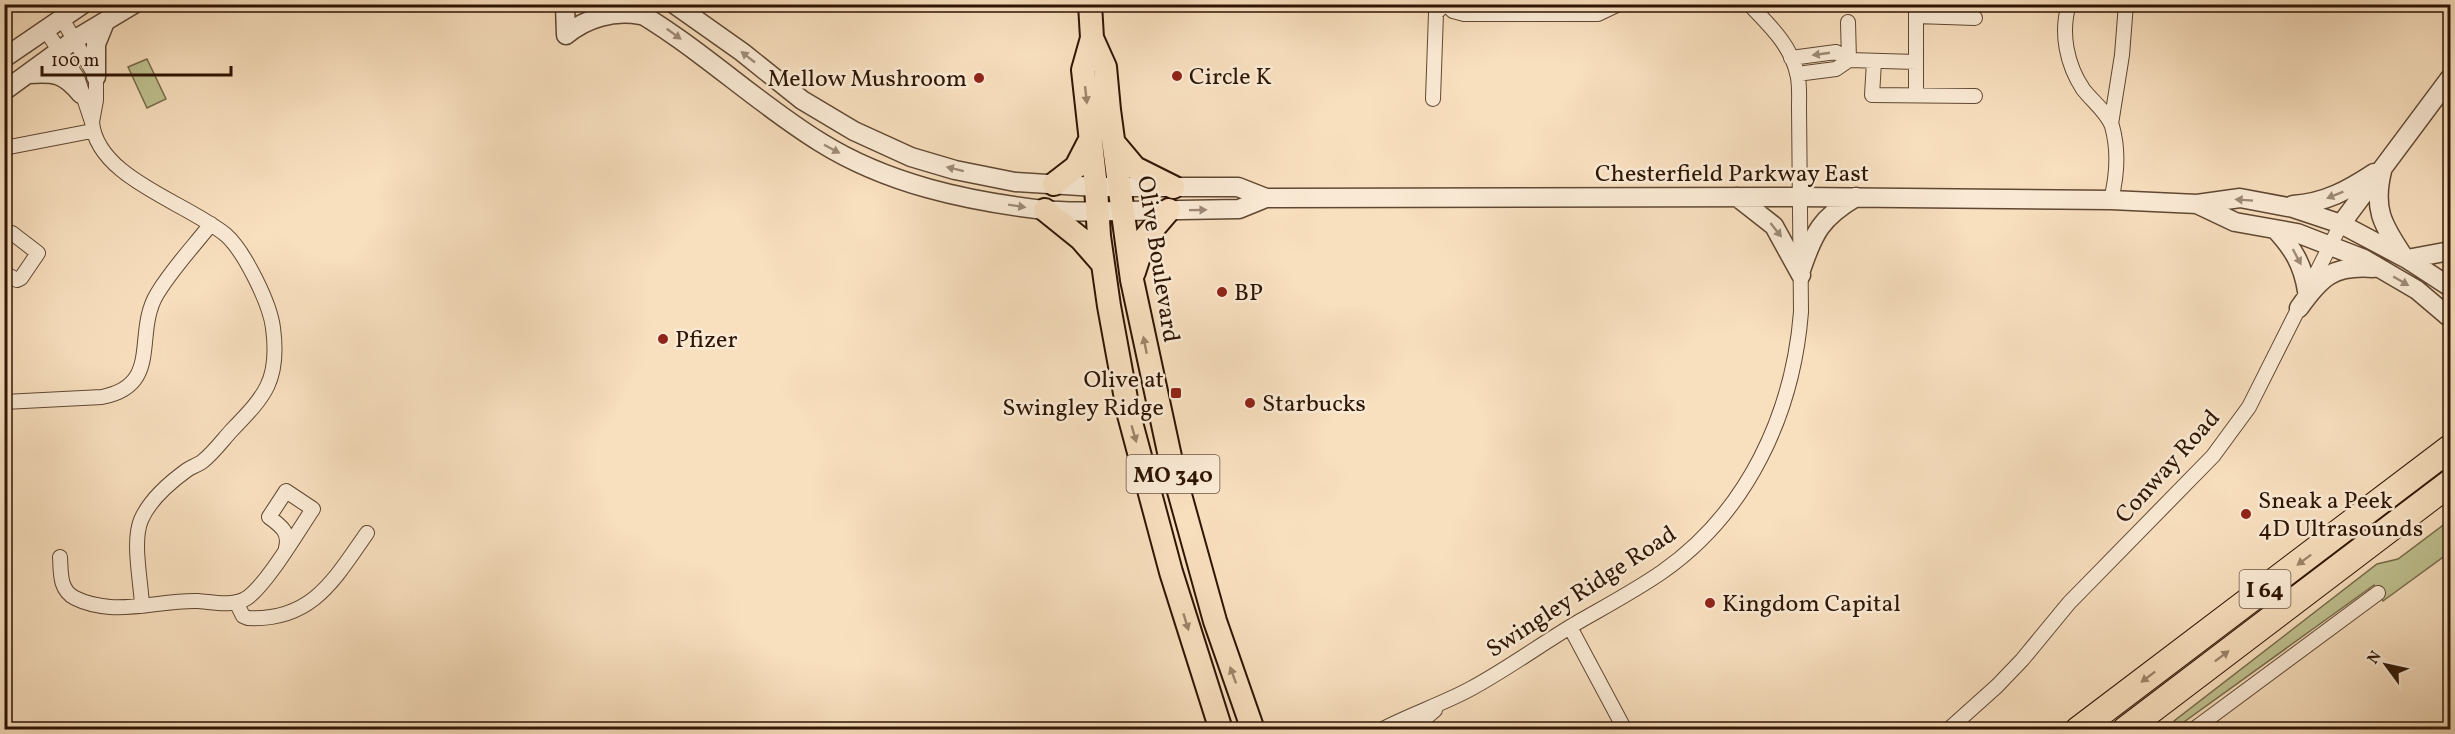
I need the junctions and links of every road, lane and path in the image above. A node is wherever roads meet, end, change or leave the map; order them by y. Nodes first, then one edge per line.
1 (82, 4) edge
2 (134, 4) edge
3 (565, 4) edge
4 (624, 4) edge
5 (674, 4) edge
6 (1090, 4) edge
7 (1445, 4) edge
8 (1619, 4) edge
9 (1749, 4) edge
10 (2069, 4) edge
11 (2126, 4) edge
12 (1916, 10) edge
13 (61, 17) junction
14 (647, 17) junction
15 (1975, 18) dead end
16 (105, 21) junction
17 (1848, 22) dead end
18 (45, 29) junction
19 (1092, 38) junction
20 (74, 40) junction
21 (59, 51) junction
22 (4, 58) edge
23 (1791, 58) junction
24 (1849, 60) junction
25 (1874, 62) junction
26 (1916, 62) junction
27 (28, 74) junction
28 (1797, 74) junction
29 (96, 77) junction
30 (2451, 78) edge
31 (4, 91) edge
32 (81, 94) junction
33 (1916, 95) junction
34 (1975, 96) dead end
35 (1433, 99) dead end
36 (2111, 124) junction
37 (92, 126) junction
38 (1090, 138) junction
39 (1114, 143) junction
40 (4, 148) edge
41 (2384, 167) junction
42 (1054, 184) junction
43 (1119, 186) junction
44 (1096, 187) junction
45 (1173, 188) junction
46 (1737, 197) junction
47 (1800, 197) junction
48 (1856, 197) junction
49 (1266, 198) junction
50 (2111, 200) junction
51 (2198, 204) junction
52 (2281, 206) junction
53 (1045, 210) junction
54 (1169, 210) junction
55 (1098, 211) junction
56 (1122, 211) junction
57 (211, 224) junction
58 (2341, 224) junction
59 (2275, 229) junction
60 (4, 234) edge
61 (2331, 245) junction
62 (2451, 251) edge
63 (2405, 257) junction
64 (1102, 263) junction
65 (2379, 268) junction
66 (1801, 272) junction
67 (4, 273) edge
68 (1132, 280) junction
69 (2451, 287) edge
70 (2307, 291) junction
71 (2299, 308) junction
72 (2451, 318) edge
73 (4, 402) edge
74 (2451, 448) edge
75 (2451, 483) edge
76 (367, 533) dead end
77 (286, 548) dead end
78 (60, 557) dead end
79 (2378, 593) dead end
80 (236, 603) junction
81 (142, 606) junction
82 (1570, 627) junction
83 (1446, 701) junction
84 (1221, 729) edge
85 (1253, 729) edge
86 (1381, 729) edge
87 (1412, 729) edge
88 (1625, 729) edge
89 (1948, 729) edge
90 (2078, 729) edge
91 (2126, 729) edge
92 (2193, 729) edge

1 - 13 street
2 - 16 street
3 - 14 street
4 - 14 street, Chesterfield Parkway East
42 -> 5 street, Chesterfield Parkway East
6 - 19 main road, Olive Boulevard / MO 340
7 - 8 street
7 - 35 street
9 - 23 street, Swingley Ridge Road
10 - 36 street
11 - 36 street
12 - 15 street
12 - 26 street
13 - 18 street
13 - 20 street
14 -> 53 street, Chesterfield Parkway East
16 - 20 street
16 - 29 street
17 - 24 street
18 - 21 street
18 - 22 street
19 -> 38 main road, Olive Boulevard / MO 340
19 - 39 main road, Olive Boulevard / MO 340
20 - 21 street
20 - 29 street
21 - 27 street
21 - 32 street
24 -> 23 street
23 - 28 street, Swingley Ridge Road
24 - 25 street
24 - 28 street
25 - 26 street
25 - 33 street
26 - 33 street
27 - 31 street
27 - 32 street
28 - 47 street, Swingley Ridge Road
29 - 37 street
30 - 41 street, Conway Road
32 - 37 street
33 - 34 street
36 - 50 street
37 - 40 street
37 - 57 street
38 - 42 main road
38 - 44 main road, Olive Boulevard / MO 340
39 - 43 main road, Olive Boulevard / MO 340
39 - 45 main road
41 -> 52 street
41 - 58 street, Conway Road
41 - 63 street
42 - 44 street, Chesterfield Parkway East
43 - 44 street, Chesterfield Parkway East
43 - 45 street, Chesterfield Parkway East
43 - 56 main road, Olive Boulevard / MO 340
44 - 55 main road, Olive Boulevard / MO 340
45 - 49 street, Chesterfield Parkway East
46 - 47 street, Chesterfield Parkway East
46 - 49 street, Chesterfield Parkway East
46 -> 66 street
47 - 48 street, Chesterfield Parkway East
47 - 66 street, Swingley Ridge Road
48 - 50 street, Chesterfield Parkway East
48 - 66 street
54 -> 49 street, Chesterfield Parkway East
50 - 51 street, Chesterfield Parkway East
52 -> 51 street, Chesterfield Parkway East
51 - 59 street, Chesterfield Parkway East
52 - 58 street, Chesterfield Parkway East
53 - 55 street, Chesterfield Parkway East
53 - 64 main road
54 - 56 street, Chesterfield Parkway East
54 - 68 main road
55 - 56 street, Chesterfield Parkway East
55 - 64 main road, Olive Boulevard / MO 340
56 - 68 main road, Olive Boulevard / MO 340
57 - 73 street
57 - 81 street
58 - 61 street, Conway Road
58 - 63 street, Chesterfield Parkway East
59 - 61 street, Chesterfield Parkway East
59 -> 70 street
60 - 67 street
61 - 65 street, Chesterfield Parkway East
61 - 70 street, Conway Road
62 - 63 street
63 - 69 street, Chesterfield Parkway East
64 -> 84 main road, Olive Boulevard / MO 340
65 - 71 street
65 -> 72 street, Chesterfield Parkway East
66 - 82 street, Swingley Ridge Road
85 -> 68 main road, Olive Boulevard / MO 340
70 - 71 street, Conway Road
71 - 89 street, Conway Road
74 -> 90 highway, I 64
91 -> 75 highway, I 64
76 - 80 street
77 - 80 street
78 - 81 street
79 - 92 street
80 - 81 street
82 - 83 street, Swingley Ridge Road
82 - 88 street
83 - 86 street, Swingley Ridge Road
83 - 87 street, Swingley Ridge Road

